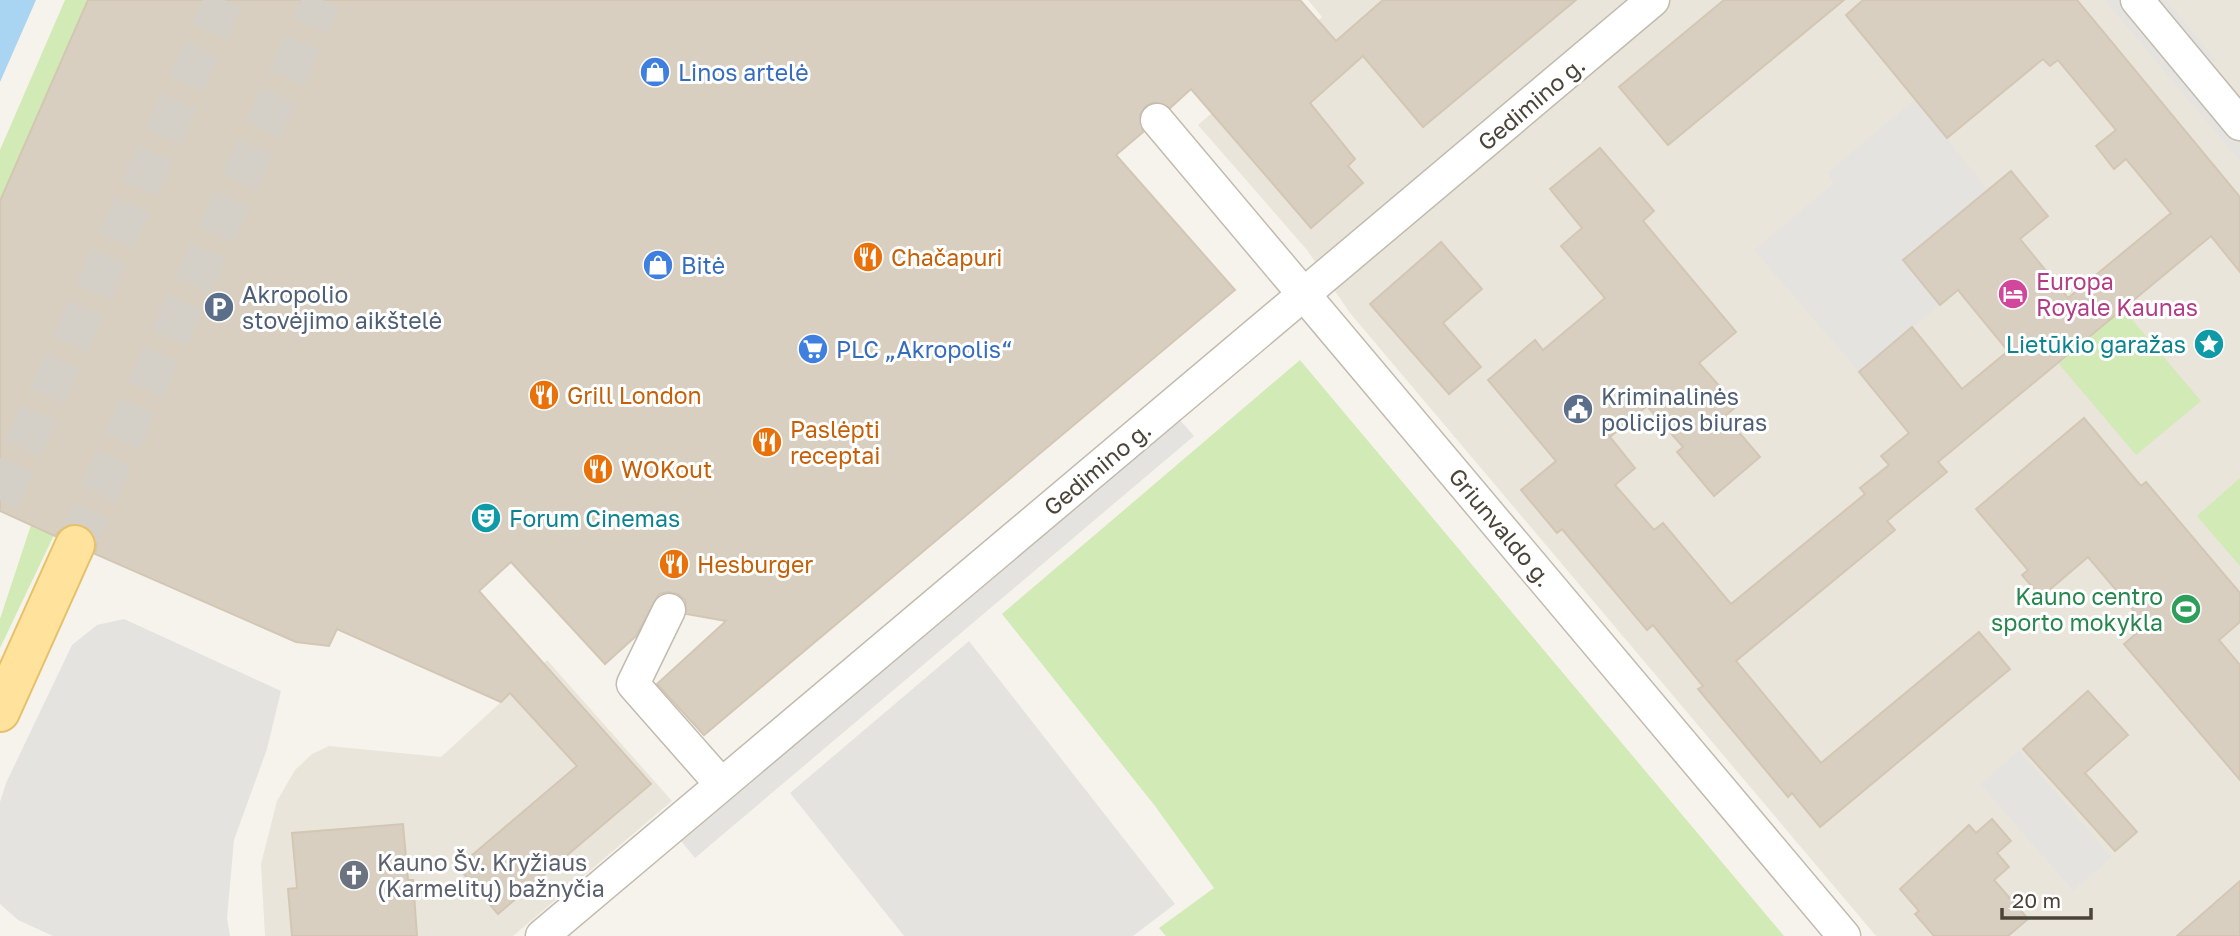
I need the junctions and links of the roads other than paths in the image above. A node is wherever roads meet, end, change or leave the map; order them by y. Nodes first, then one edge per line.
1 (1653, 0) edge
2 (2137, 0) edge
3 (1157, 120) dead end
4 (2240, 124) edge
5 (1305, 294) junction
6 (75, 545) tunnel mouth
7 (670, 610) dead end
8 (0, 712) edge
9 (721, 784) junction
10 (542, 936) edge
11 (1844, 936) edge

1 - 5 street, Gedimino g.
2 - 4 street
3 - 5 street, Griunvaldo g.
5 - 9 street, Gedimino g.
5 - 11 street, Griunvaldo g.
6 - 8 main road
7 - 9 street
9 - 10 street, Gedimino g.

